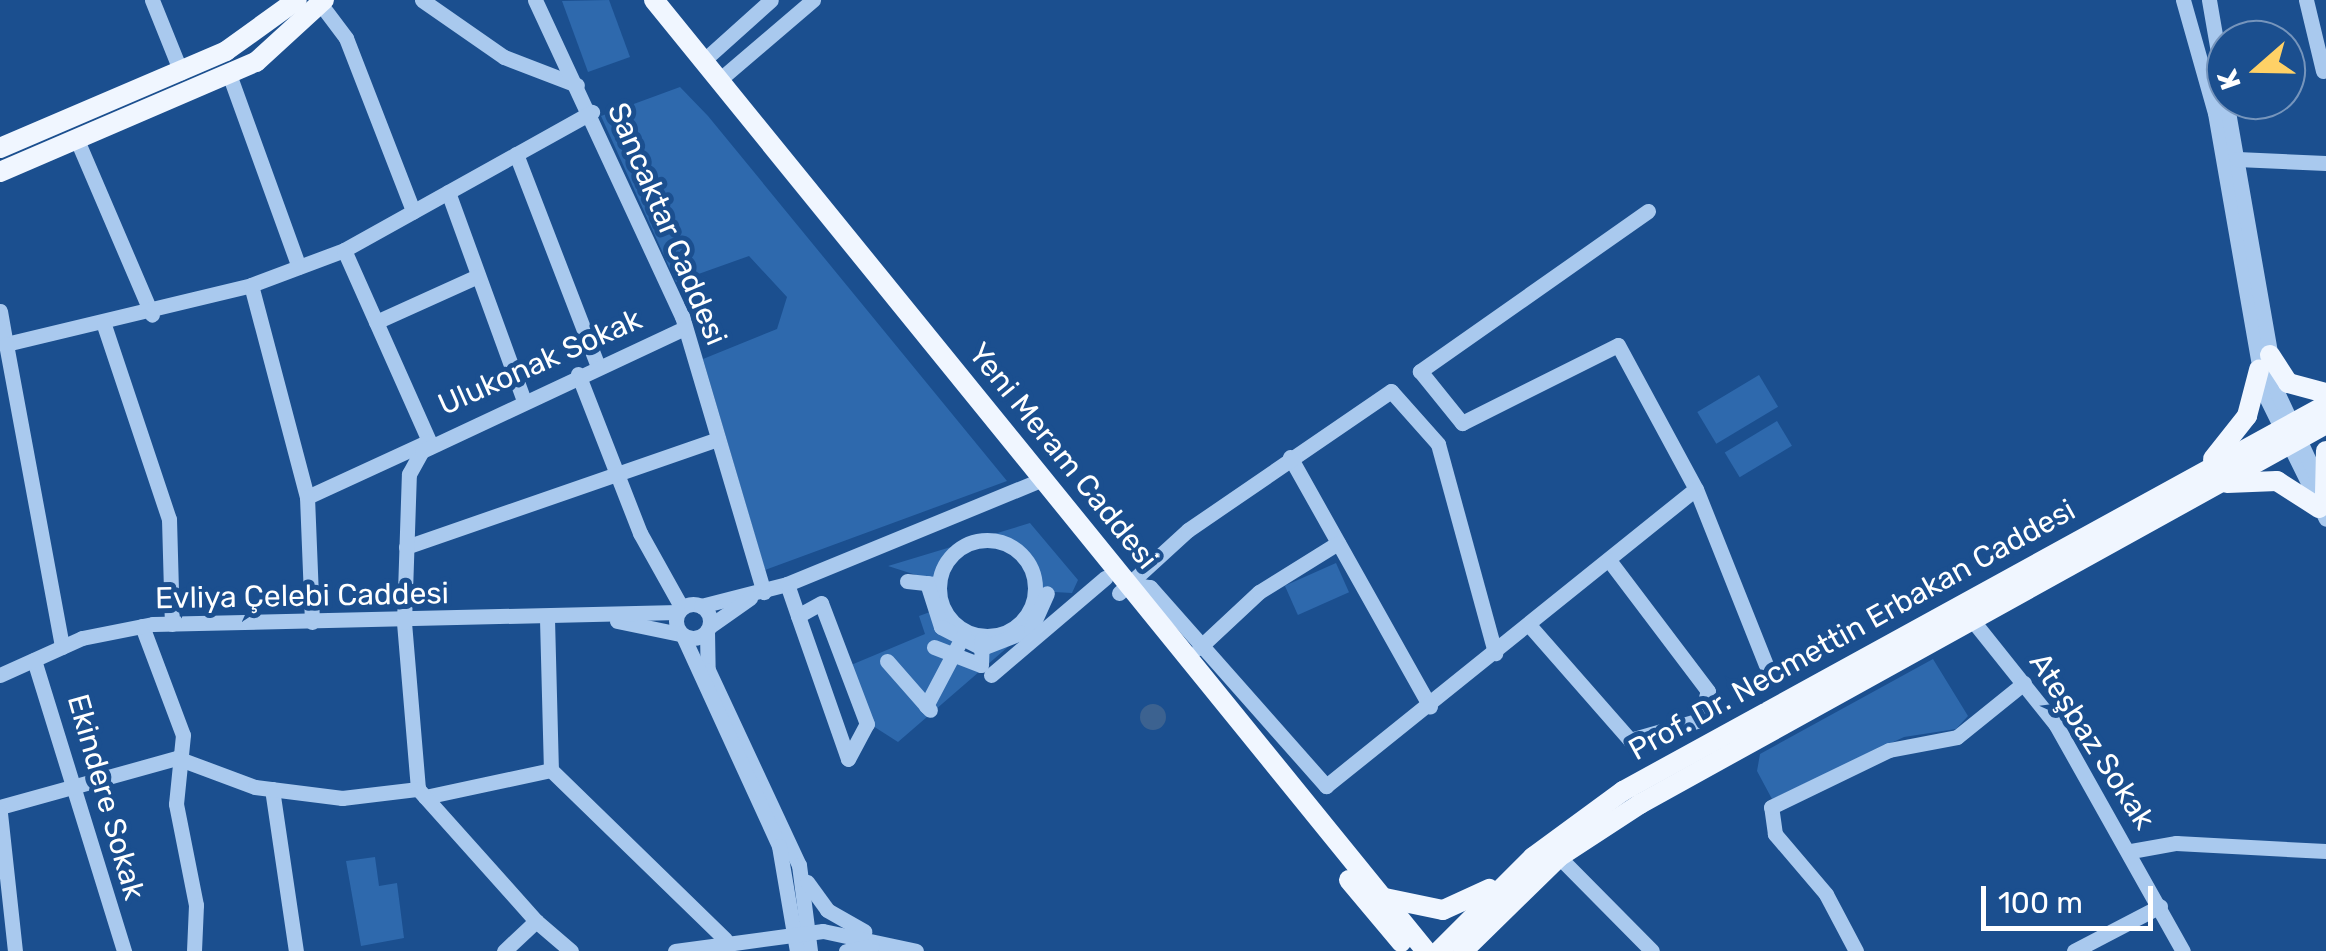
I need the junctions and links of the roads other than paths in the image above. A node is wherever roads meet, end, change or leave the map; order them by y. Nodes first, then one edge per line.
1 (152, 0) edge
2 (297, 0) edge
3 (422, 0) edge
4 (535, 0) edge
5 (637, 0) edge
6 (654, 0) edge
7 (771, 0) edge
8 (813, 0) edge
9 (2183, 0) edge
10 (2306, 0) edge
11 (323, 3) edge
12 (702, 61) junction
13 (2324, 71) dead end
14 (181, 72) junction
15 (230, 74) junction
16 (718, 81) junction
17 (577, 85) junction
18 (592, 112) junction
19 (2230, 120) edge
20 (77, 140) junction
21 (0, 148) edge
22 (516, 154) junction
23 (2237, 159) junction
24 (2326, 163) edge
25 (0, 172) edge
26 (448, 192) junction
27 (1648, 211) dead end
28 (414, 212) junction
29 (344, 250) junction
30 (299, 267) junction
31 (478, 276) junction
32 (251, 285) junction
33 (152, 314) junction
34 (0, 315) edge
35 (376, 322) junction
36 (104, 325) junction
37 (686, 328) junction
38 (6, 344) junction
39 (2264, 362) junction
40 (598, 366) junction
41 (578, 374) junction
42 (2326, 393) edge
43 (523, 398) junction
44 (2326, 405) edge
45 (2326, 424) edge
46 (2285, 436) junction
47 (718, 439) junction
48 (426, 446) junction
49 (2326, 451) edge
50 (1290, 457) junction
51 (616, 472) junction
52 (2203, 480) junction
53 (1036, 482) junction
54 (1696, 488) junction
55 (307, 498) junction
56 (2324, 504) edge
57 (1338, 543) junction
58 (406, 547) junction
59 (1609, 560) junction
60 (907, 581) dead end
61 (787, 584) junction
62 (933, 584) junction
63 (1118, 585) junction
64 (1041, 592) junction
65 (757, 595) junction
66 (1071, 595) dead end
67 (701, 606) junction
68 (680, 610) junction
69 (798, 616) junction
70 (547, 619) junction
71 (614, 620) junction
72 (1973, 621) junction
73 (312, 622) junction
74 (404, 622) junction
75 (172, 624) junction
76 (1529, 625) junction
77 (142, 626) junction
78 (708, 628) junction
79 (681, 635) junction
80 (963, 636) junction
81 (982, 642) junction
82 (62, 648) junction
83 (934, 648) dead end
84 (1199, 648) junction
85 (1495, 653) junction
86 (952, 657) junction
87 (34, 660) junction
88 (887, 661) dead end
89 (1766, 665) dead end
90 (0, 675) edge
91 (991, 675) dead end
92 (2024, 683) junction
93 (1430, 706) junction
94 (177, 758) junction
95 (551, 770) junction
96 (70, 787) junction
97 (272, 790) junction
98 (422, 793) junction
99 (0, 810) edge
100 (2131, 851) junction
101 (2326, 851) edge
102 (1559, 857) junction
103 (799, 865) junction
104 (1512, 876) junction
105 (1372, 897) junction
106 (2160, 906) junction
107 (536, 921) junction
108 (1492, 921) junction
109 (724, 939) junction
110 (874, 941) junction
111 (803, 944) edge
112 (15, 951) edge
113 (124, 951) edge
114 (194, 951) edge
115 (296, 951) edge
116 (504, 951) edge
117 (571, 951) edge
118 (675, 951) edge
119 (846, 951) edge
120 (890, 951) edge
121 (916, 951) edge
122 (1389, 951) edge
123 (1408, 951) edge
124 (1426, 951) edge
125 (1438, 951) edge
126 (1463, 951) edge
127 (1478, 951) edge
128 (1652, 951) edge
129 (1856, 951) edge
130 (2074, 951) edge
131 (2184, 951) edge

1 - 14 street
2 - 14 main road
3 - 17 street
4 - 17 street, Sancaktar Caddesi
5 - 53 main road, Yeni Meram Caddesi
6 - 12 main road, Yeni Meram Caddesi
7 - 12 street
8 - 16 street
9 - 39 street
10 - 13 street
11 - 15 main road
11 - 28 street
12 - 16 main road, Yeni Meram Caddesi
14 - 21 main road
15 - 20 main road
15 - 30 street
16 - 53 main road, Yeni Meram Caddesi
17 - 18 street, Sancaktar Caddesi
18 - 22 street
18 - 37 street, Sancaktar Caddesi
19 - 23 street
20 - 25 main road
20 - 33 street
22 - 26 street
22 - 40 street
23 - 24 street
23 - 39 street
26 - 28 street
26 - 31 street
27 - 54 street
28 - 29 street
29 - 30 street
29 - 35 street
30 - 32 street
31 - 35 street
31 - 43 street
32 - 33 street
32 - 55 street
33 - 36 street
34 - 38 street
35 - 48 street
36 - 38 street
36 - 75 street
37 - 40 street, Ulukonak Sokak
37 - 47 street, Sancaktar Caddesi
38 - 82 street
39 - 42 main road
39 - 46 street
39 - 52 main road
40 - 41 street, Ulukonak Sokak
41 - 43 street, Ulukonak Sokak
41 - 51 street
43 - 48 street, Ulukonak Sokak
44 - 46 main road, Prof. Dr. Necmettin Erbakan Caddesi
45 - 46 main road, Prof. Dr. Necmettin Erbakan Caddesi
46 - 52 main road, Prof. Dr. Necmettin Erbakan Caddesi
46 - 56 street
47 - 51 street
47 - 65 street, Sancaktar Caddesi
48 - 55 street, Ulukonak Sokak
48 - 58 street
49 - 56 main road
50 - 57 street
50 - 63 street
50 - 85 street
51 - 58 street
51 - 68 street
52 - 56 main road
52 - 72 main road, Prof. Dr. Necmettin Erbakan Caddesi
52 - 104 main road, Prof. Dr. Necmettin Erbakan Caddesi
53 - 61 street
53 - 63 main road, Yeni Meram Caddesi
54 - 59 street
54 - 89 street
55 - 73 street
57 - 84 street
57 - 93 street
58 - 74 street
59 - 76 street
59 - 76 street
60 - 62 street
61 - 65 street
61 - 69 street
62 - 64 street
62 - 80 street
63 - 84 street
63 - 91 street
63 - 105 main road, Yeni Meram Caddesi
64 - 66 street
64 - 81 street
65 - 67 street
65 - 78 street
67 - 68 street, Evliya Çelebi Caddesi
67 - 78 street
68 - 71 street, Evliya Çelebi Caddesi
68 - 79 street
69 - 69 street
70 - 71 street, Evliya Çelebi Caddesi
70 - 74 street, Evliya Çelebi Caddesi
70 - 95 street
71 - 79 street, Evliya Çelebi Caddesi
72 - 92 street, Ateşbaz Sokak
72 - 102 main road, Prof. Dr. Necmettin Erbakan Caddesi
73 - 74 street, Evliya Çelebi Caddesi
73 - 75 street, Evliya Çelebi Caddesi
74 - 98 street
75 - 77 street, Evliya Çelebi Caddesi
76 - 85 street
77 - 82 street, Evliya Çelebi Caddesi
77 - 94 street
78 - 79 street
78 - 103 street
79 - 111 street
80 - 81 street
80 - 86 street
81 - 86 street
82 - 87 street, Evliya Çelebi Caddesi
83 - 86 street
84 - 93 street
85 - 93 street
86 - 88 street
87 - 90 street, Evliya Çelebi Caddesi
87 - 96 street, Ekindere Sokak
92 - 100 street, Ateşbaz Sokak
92 - 129 street
94 - 96 street
94 - 97 street
94 - 114 street
95 - 98 street
95 - 109 street
96 - 99 street
96 - 113 street, Ekindere Sokak
97 - 98 street
97 - 115 street
98 - 107 street
99 - 112 street
100 - 101 street
100 - 106 street, Ateşbaz Sokak
102 - 108 main road, Prof. Dr. Necmettin Erbakan Caddesi
102 - 128 street
103 - 110 street
103 - 111 street
104 - 105 main road
104 - 125 main road, Prof. Dr. Necmettin Erbakan Caddesi
105 - 122 main road
105 - 123 main road, Yeni Meram Caddesi
105 - 124 main road, Yeni Meram Caddesi
106 - 130 street
106 - 131 street, Ateşbaz Sokak
107 - 116 street
107 - 117 street
108 - 126 main road, Prof. Dr. Necmettin Erbakan Caddesi
108 - 127 main road
109 - 111 street
109 - 118 street
110 - 111 street
110 - 119 street
110 - 120 street
110 - 121 street

